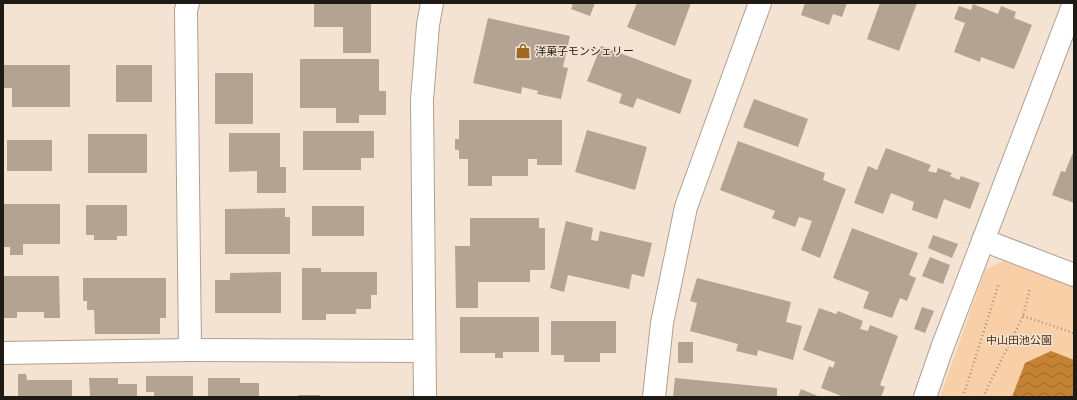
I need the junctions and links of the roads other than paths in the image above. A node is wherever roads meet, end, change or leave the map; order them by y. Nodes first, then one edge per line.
1 (188, 3) edge
2 (432, 3) edge
3 (760, 3) edge
4 (1074, 3) edge
5 (983, 240) junction
6 (1074, 276) edge
7 (190, 350) junction
8 (424, 351) junction
9 (3, 353) edge
10 (425, 397) edge
11 (654, 397) edge
12 (925, 397) edge

1 - 7 street
2 - 8 street
3 - 11 street
4 - 5 street
5 - 6 street
5 - 12 street
7 - 8 street
7 - 9 street
8 - 10 street

